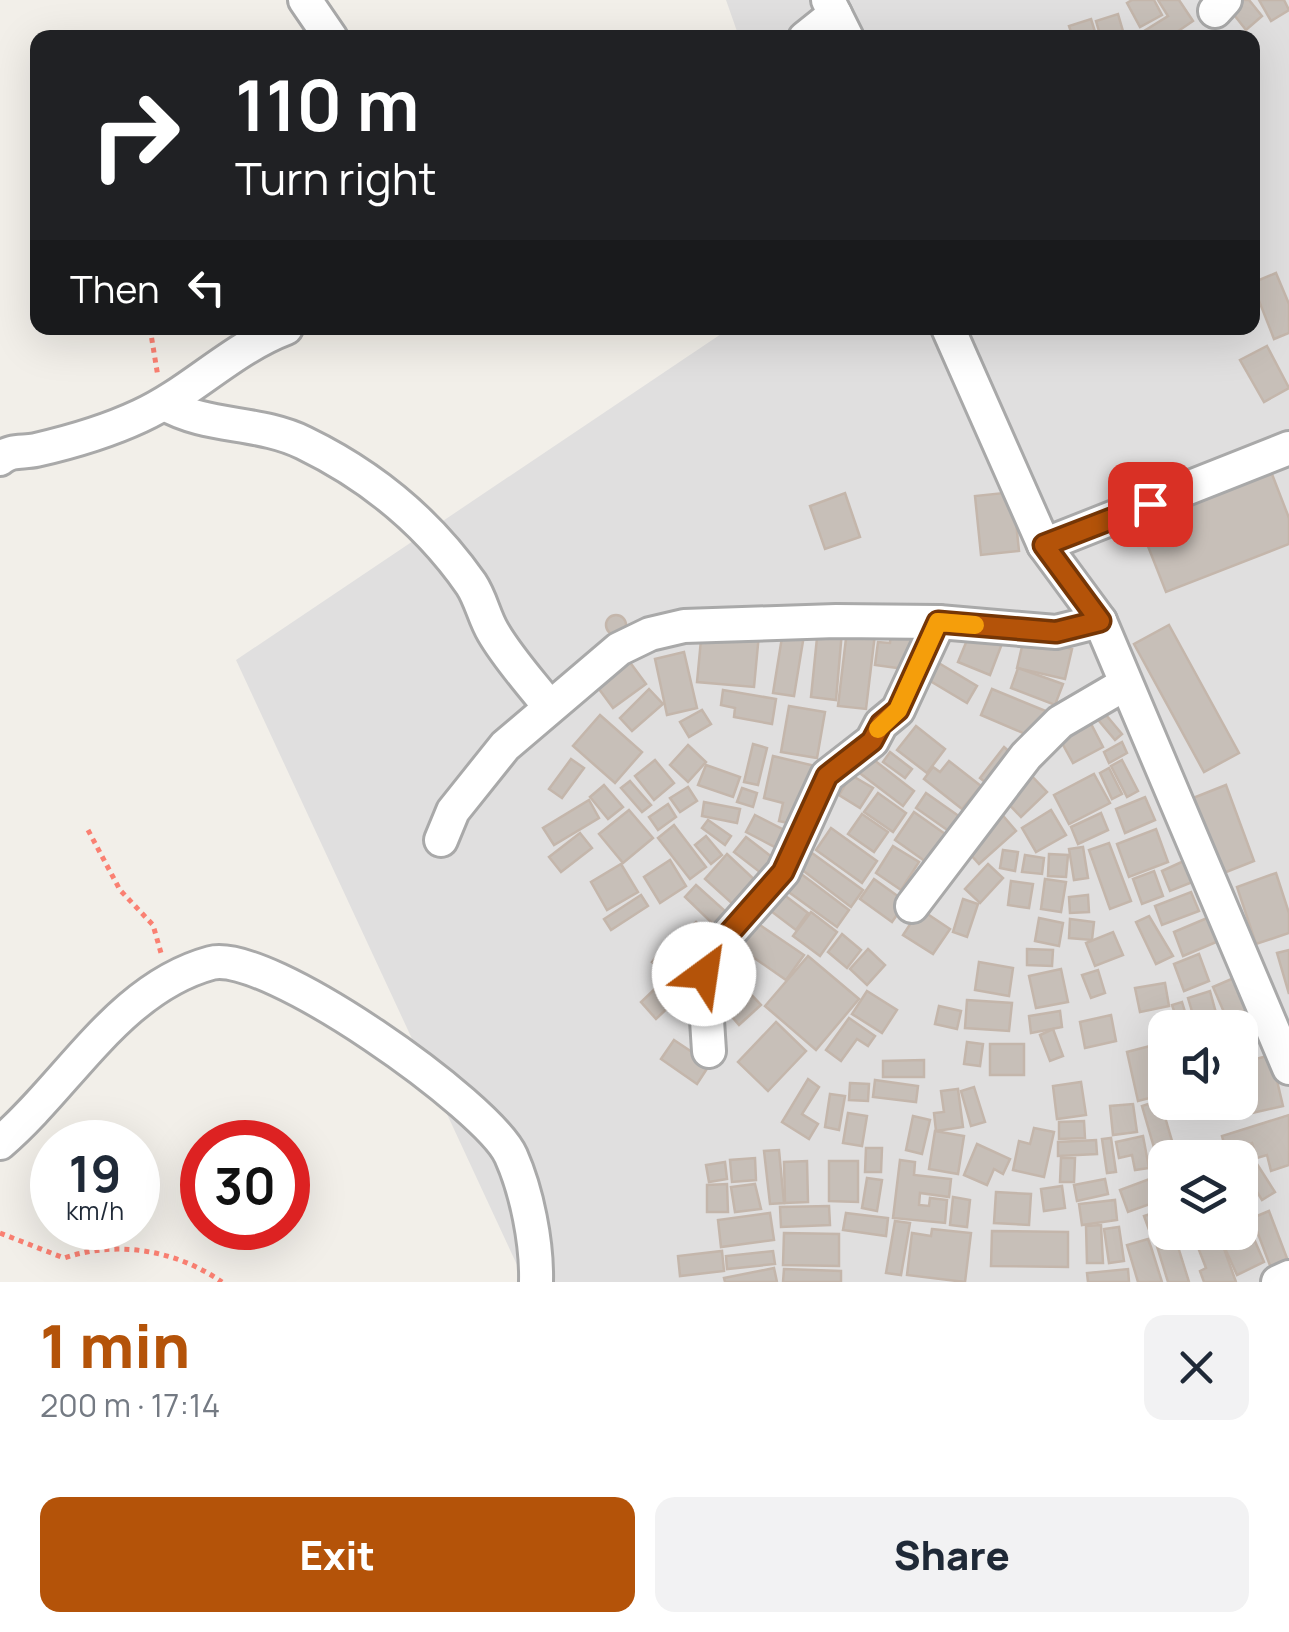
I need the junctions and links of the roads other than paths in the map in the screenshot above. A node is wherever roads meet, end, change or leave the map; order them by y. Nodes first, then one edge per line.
1 (305, 0) edge
2 (326, 30) edge
3 (272, 335) edge
4 (951, 335) edge
5 (165, 404) junction
6 (1289, 448) edge
7 (0, 459) edge
8 (1044, 545) junction
9 (1100, 621) junction
10 (938, 622) junction
11 (1125, 684) junction
12 (548, 706) junction
13 (441, 840) dead end
14 (912, 906) dead end
15 (1279, 1013) edge
16 (710, 1051) dead end
17 (1289, 1068) edge
18 (0, 1143) edge
19 (1289, 1278) edge
20 (536, 1282) edge
21 (1278, 1282) edge

1 - 2 street
3 - 5 street
4 - 8 street
5 - 7 street
5 - 12 street
6 - 8 street
8 - 9 street
9 - 10 street
9 - 11 street
10 - 12 street
10 - 16 street
11 - 14 street
11 - 15 street
12 - 13 street
15 - 17 street
18 - 20 street
19 - 21 street

